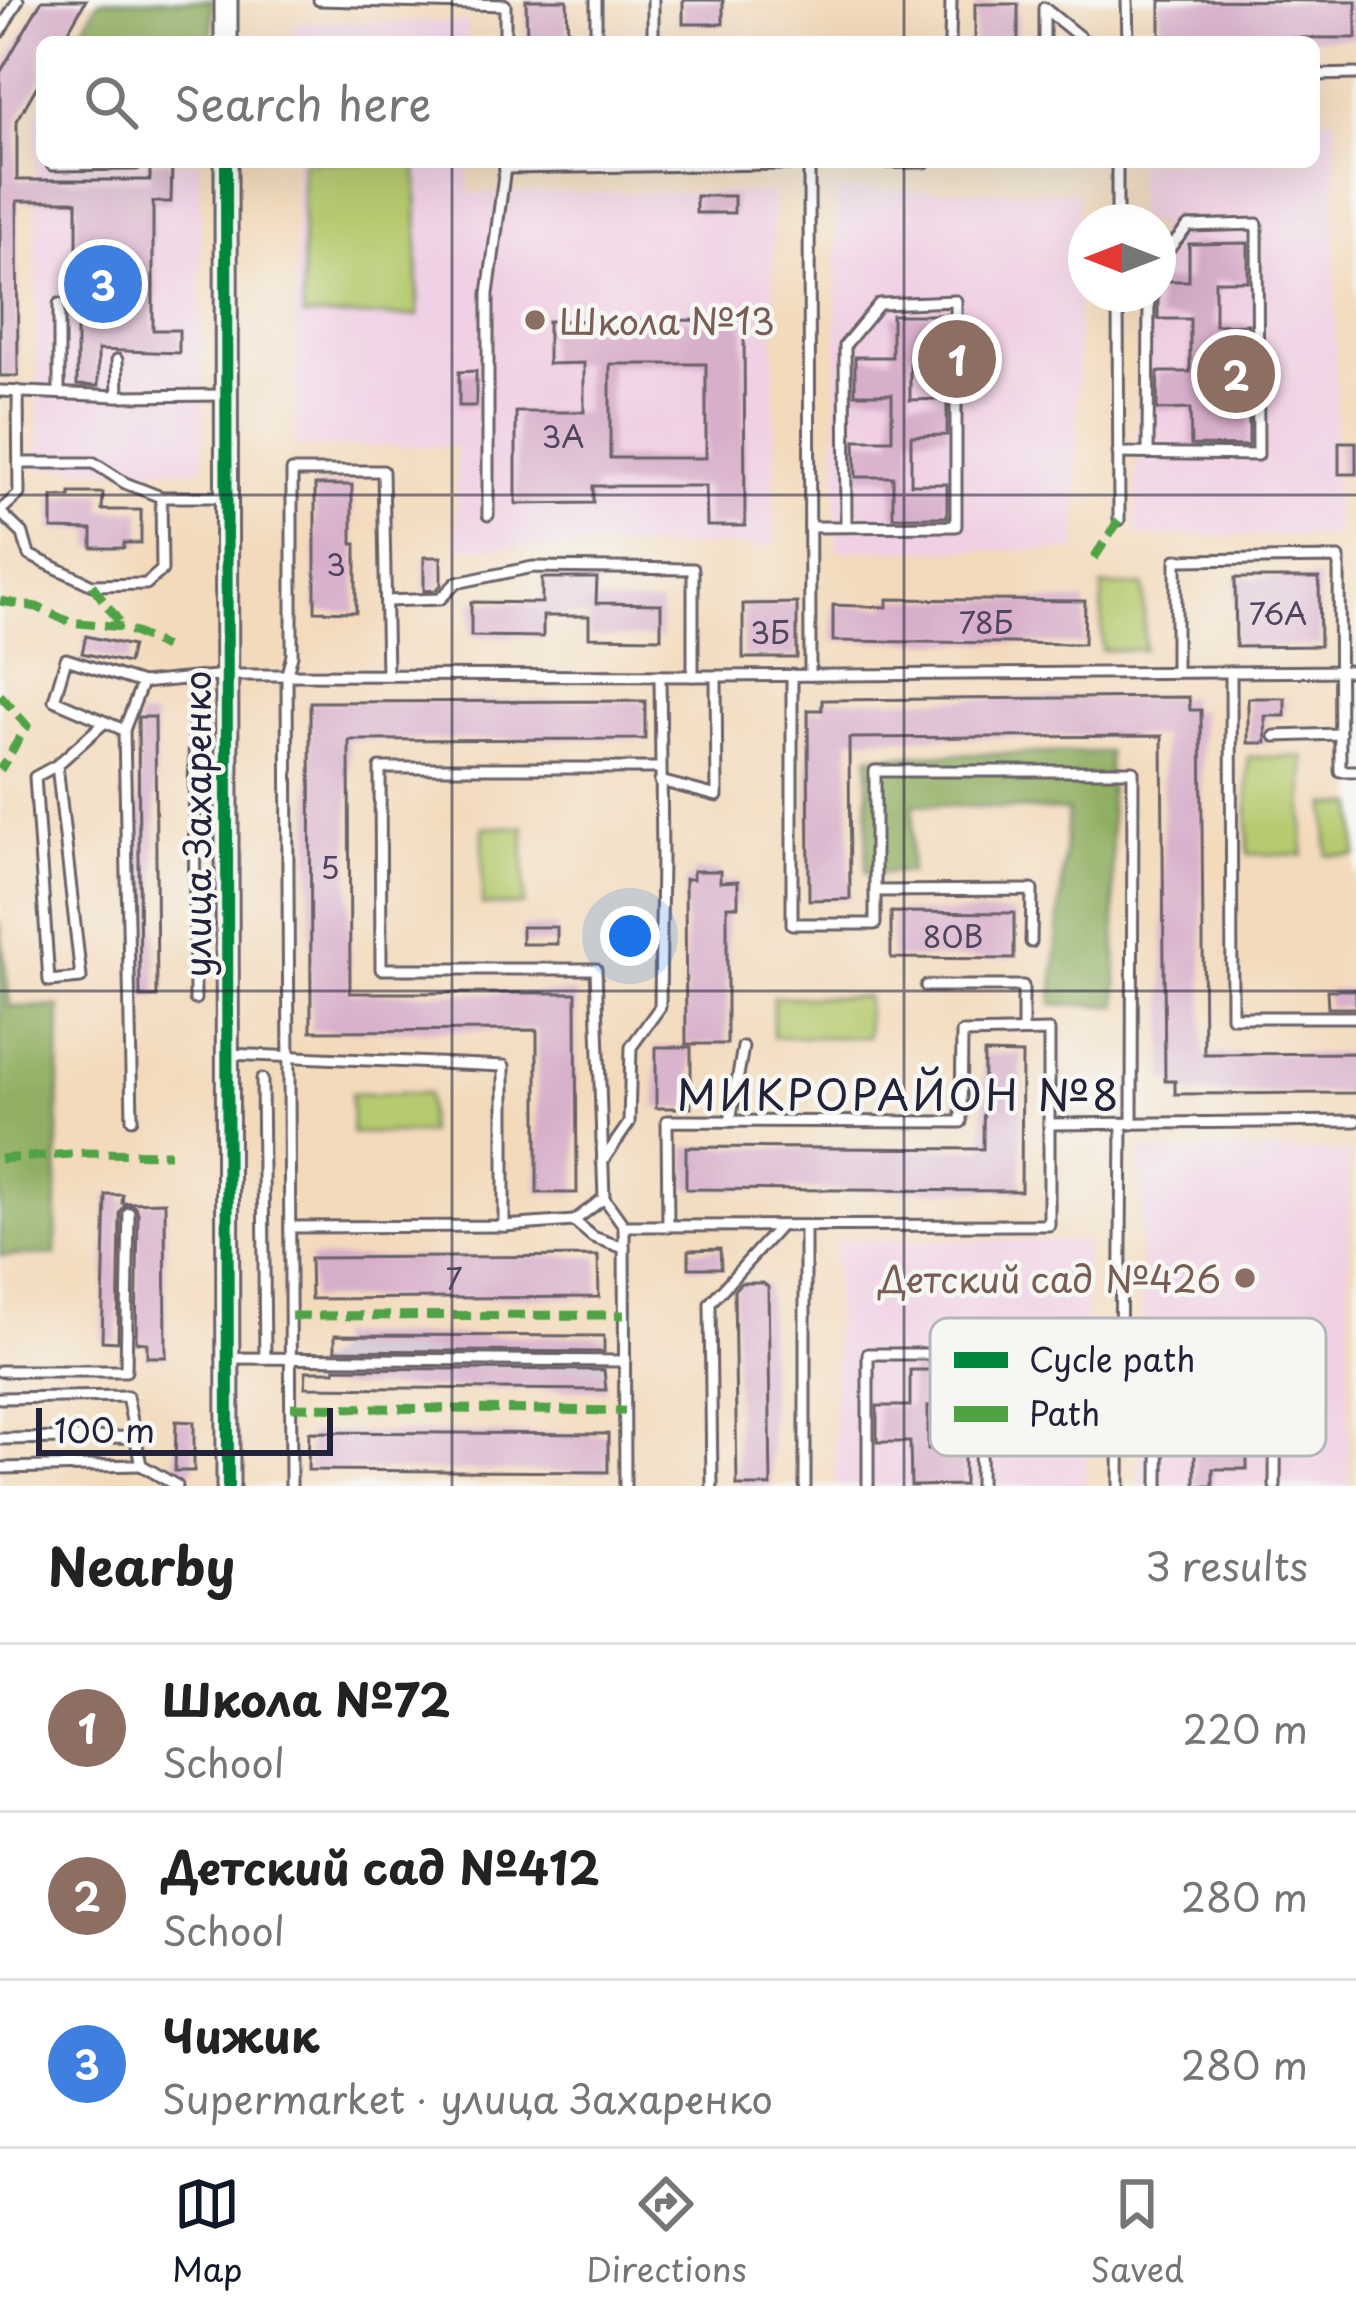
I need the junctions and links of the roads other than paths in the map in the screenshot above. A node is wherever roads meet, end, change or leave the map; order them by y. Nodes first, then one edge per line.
1 (18, 0) edge
2 (229, 0) edge
3 (319, 0) edge
4 (596, 0) edge
5 (653, 0) edge
6 (951, 0) edge
7 (1127, 0) edge
8 (1043, 4) edge
9 (0, 32) edge
10 (226, 36) edge
11 (505, 36) edge
12 (596, 36) edge
13 (653, 36) edge
14 (950, 36) edge
15 (1044, 36) edge
16 (1079, 36) edge
17 (1128, 36) edge
18 (1356, 74) edge
19 (1320, 75) edge
20 (226, 168) edge
21 (505, 168) edge
22 (809, 168) edge
23 (1117, 168) edge
24 (1117, 204) edge
25 (1176, 240) edge
26 (59, 304) dead end
27 (1118, 312) edge
28 (1149, 312) edge
29 (117, 360) dead end
30 (0, 391) edge
31 (18, 391) junction
32 (59, 392) junction
33 (227, 395) junction
34 (118, 396) junction
35 (1118, 453) junction
36 (1148, 453) junction
37 (19, 464) junction
38 (161, 497) junction
39 (225, 497) junction
40 (0, 512) edge
41 (488, 514) dead end
42 (1119, 520) dead end
43 (846, 526) junction
44 (810, 527) junction
45 (387, 601) junction
46 (1340, 671) junction
47 (1356, 671) edge
48 (1176, 672) junction
49 (1232, 672) junction
50 (226, 674) junction
51 (287, 674) junction
52 (387, 674) junction
53 (792, 675) junction
54 (810, 675) junction
55 (660, 676) junction
56 (693, 676) junction
57 (716, 676) junction
58 (194, 679) junction
59 (142, 682) junction
60 (104, 724) junction
61 (124, 730) junction
62 (1340, 734) junction
63 (1275, 736) dead end
64 (58, 765) junction
65 (660, 768) junction
66 (1356, 771) edge
67 (660, 781) junction
68 (875, 891) junction
69 (1031, 942) dead end
70 (926, 986) dead end
71 (195, 998) dead end
72 (1356, 1017) edge
73 (1023, 1031) junction
74 (743, 1047) dead end
75 (227, 1054) junction
76 (290, 1056) junction
77 (262, 1079) dead end
78 (132, 1119) dead end
79 (730, 1121) junction
80 (1356, 1121) edge
81 (1049, 1124) junction
82 (1127, 1124) junction
83 (602, 1162) junction
84 (604, 1198) junction
85 (129, 1214) dead end
86 (574, 1221) junction
87 (504, 1226) junction
88 (624, 1226) junction
89 (668, 1226) junction
90 (780, 1226) junction
91 (805, 1226) junction
92 (290, 1227) junction
93 (624, 1248) junction
94 (1123, 1318) edge
95 (930, 1354) edge
96 (228, 1358) junction
97 (265, 1358) junction
98 (291, 1358) junction
99 (625, 1361) junction
100 (126, 1370) junction
101 (0, 1372) edge
102 (127, 1396) junction
103 (0, 1398) edge
104 (135, 1437) junction
105 (0, 1439) edge
106 (1121, 1456) edge
107 (1275, 1456) edge
108 (141, 1465) junction
109 (0, 1468) edge
110 (177, 1486) edge
111 (228, 1486) edge
112 (291, 1486) edge
113 (625, 1486) edge
114 (712, 1486) edge
115 (806, 1486) edge
116 (868, 1486) edge
117 (1120, 1486) edge
118 (1275, 1486) edge

1 - 9 lane
2 - 10 street
3 - 11 lane
4 - 12 lane
5 - 13 lane
6 - 14 lane
7 - 17 lane
8 - 15 lane
8 - 16 lane
18 - 19 lane
20 - 33 street, улица Захаренко
21 - 41 lane
22 - 44 lane
23 - 24 lane
25 - 36 lane
26 - 32 lane
27 - 35 lane
28 - 36 lane
29 - 34 lane
30 - 31 lane
31 - 32 lane
31 - 37 lane
32 - 34 lane
33 - 34 lane
33 - 39 street, улица Захаренко
35 - 36 lane
35 - 42 lane
37 - 38 lane
37 - 40 lane
38 - 39 lane
38 - 40 lane
39 - 50 street, улица Захаренко
43 - 43 lane
43 - 44 lane
44 - 54 lane
45 - 51 lane
45 - 52 lane
45 - 56 lane
46 - 47 lane
46 - 48 lane
46 - 49 lane
46 - 62 lane
48 - 49 lane
48 - 54 lane
49 - 72 lane
50 - 51 lane
50 - 58 lane
50 - 75 street, улица Захаренко
51 - 52 lane
51 - 76 lane
52 - 55 lane
53 - 54 lane
53 - 57 lane
53 - 68 lane
55 - 56 lane
55 - 65 lane
56 - 57 lane
57 - 67 lane
58 - 59 lane
58 - 71 lane
59 - 60 lane
59 - 61 lane
60 - 61 lane
60 - 64 lane
61 - 78 lane
62 - 63 lane
62 - 66 lane
64 - 64 lane
65 - 67 lane
65 - 83 lane
67 - 83 lane
68 - 69 lane
68 - 82 lane
70 - 73 lane
73 - 79 lane
73 - 81 lane
74 - 79 lane
75 - 76 lane
75 - 96 street, улица Захаренко
76 - 87 lane
76 - 92 lane
77 - 97 lane
79 - 89 lane
80 - 82 lane
81 - 82 lane
81 - 91 lane
82 - 94 lane
83 - 84 lane
84 - 86 lane
84 - 88 lane
85 - 100 lane
86 - 87 lane
86 - 93 lane
87 - 92 lane
88 - 89 lane
88 - 93 lane
89 - 90 lane
90 - 91 lane
90 - 114 lane
91 - 115 lane
92 - 98 lane
93 - 99 lane
95 - 116 lane
96 - 97 lane
96 - 111 street, улица Захаренко
97 - 98 lane
98 - 99 lane
98 - 112 lane
99 - 113 lane
100 - 101 lane
100 - 102 lane
102 - 103 lane
102 - 104 lane
104 - 105 lane
104 - 108 lane
106 - 117 lane
107 - 118 lane
108 - 109 lane
108 - 110 lane

